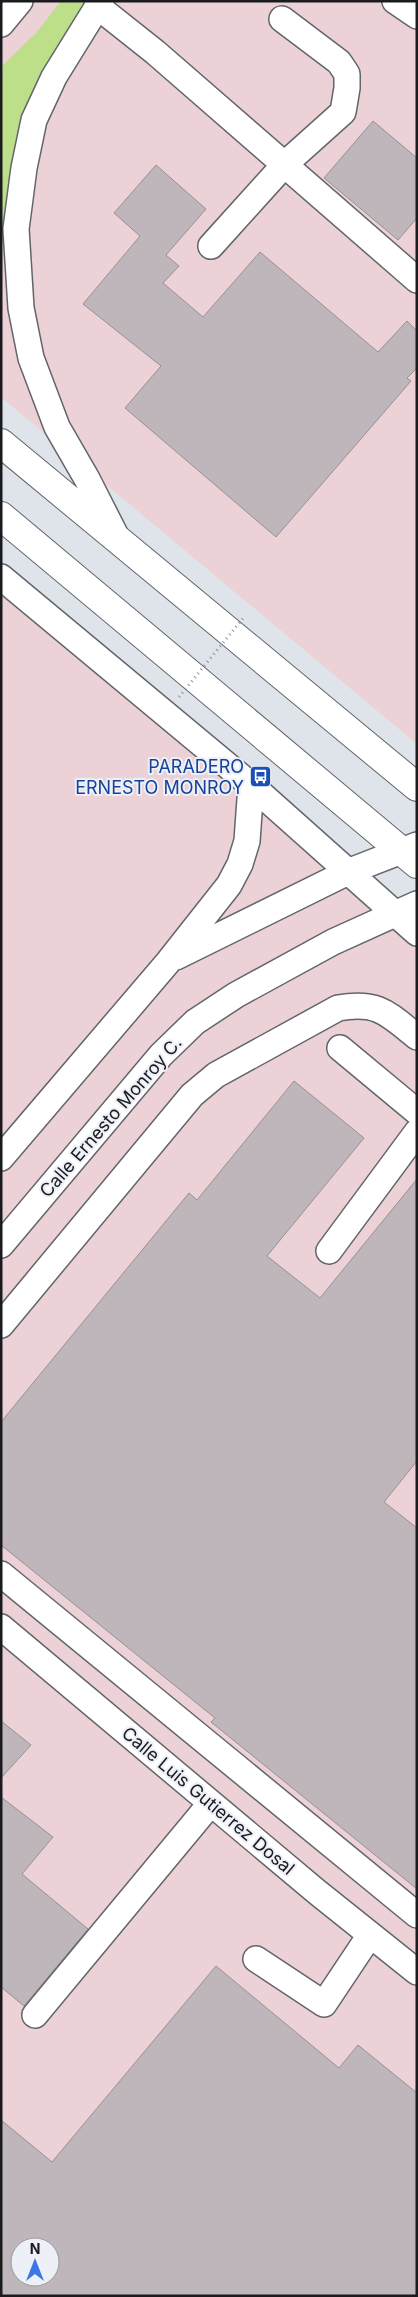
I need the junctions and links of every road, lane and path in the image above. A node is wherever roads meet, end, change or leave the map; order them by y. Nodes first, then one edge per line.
1 (20, 1) edge
2 (395, 1) edge
3 (99, 4) edge
4 (417, 16) edge
5 (282, 19) dead end
6 (1, 24) edge
7 (285, 164) junction
8 (16, 229) junction
9 (211, 246) dead end
10 (1, 255) edge
11 (417, 280) edge
12 (1, 443) edge
13 (1, 516) edge
14 (119, 542) junction
15 (1, 577) edge
16 (244, 617) dead end
17 (179, 697) dead end
18 (251, 784) junction
19 (417, 787) edge
20 (412, 854) edge
21 (350, 871) junction
22 (406, 909) edge
23 (417, 932) edge
24 (169, 961) junction
25 (417, 1037) edge
26 (340, 1048) dead end
27 (417, 1112) edge
28 (417, 1132) edge
29 (1, 1158) edge
30 (1, 1245) edge
31 (329, 1251) dead end
32 (1, 1325) edge
33 (1, 1574) edge
34 (1, 1627) edge
35 (211, 1803) junction
36 (417, 1915) edge
37 (370, 1935) junction
38 (256, 1959) dead end
39 (417, 1972) edge
40 (35, 2015) dead end

1 - 6 street
2 - 4 street
3 - 7 street
3 - 8 street
5 - 7 street
7 - 9 street
7 - 11 street
8 - 10 street
8 - 14 street
12 - 14 main road
13 - 20 main road
14 - 19 main road
15 - 18 street
16 - 17 path, bridge
18 - 21 street
18 - 24 street
20 - 21 street
21 - 22 street
21 - 24 street
22 - 23 street
22 - 30 street, Calle Ernesto Monroy C.
24 - 29 street
25 - 32 street
26 - 27 street
28 - 31 street
33 - 36 street
34 - 35 street, Calle Luis Gutierrez Dosal
35 - 37 street, Calle Luis Gutierrez Dosal
35 - 40 street
37 - 38 street
37 - 39 street, Calle Luis Gutierrez Dosal

